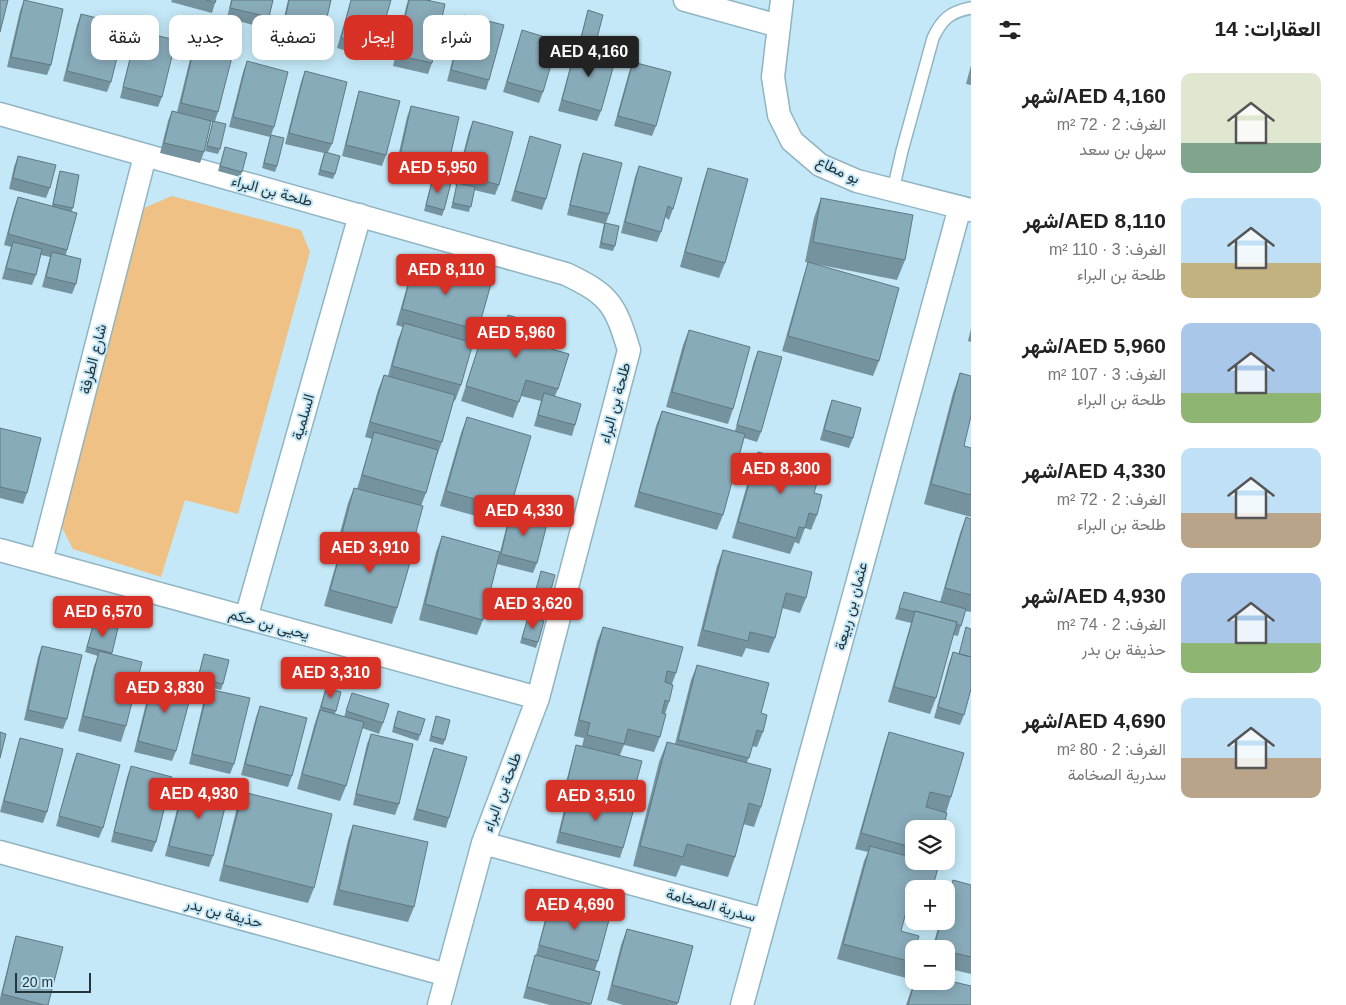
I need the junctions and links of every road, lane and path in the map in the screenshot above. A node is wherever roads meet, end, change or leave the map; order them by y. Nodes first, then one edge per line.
1 (685, 0) edge
2 (782, 0) edge
3 (971, 8) edge
4 (779, 26) junction
5 (0, 114) edge
6 (145, 156) junction
7 (893, 190) junction
8 (965, 208) edge
9 (360, 215) junction
10 (0, 550) edge
11 (41, 561) junction
12 (246, 618) junction
13 (538, 698) junction
14 (483, 843) junction
15 (0, 852) edge
16 (765, 920) junction
17 (447, 975) junction
18 (439, 1005) edge
19 (742, 1005) edge

1 - 4 street
2 - 4 street, بو مطاع
3 - 7 lane
4 - 7 street, بو مطاع
5 - 6 street, طلحة بن البراء
6 - 9 street, طلحة بن البراء
6 - 11 street, شارع الطرفة
7 - 8 street, بو مطاع
8 - 16 street, عثمان بن ربيعة
9 - 12 street, السلمية
9 - 13 street, طلحة بن البراء
10 - 11 street, يحيى بن حكم
11 - 12 street, يحيى بن حكم
12 - 13 street, يحيى بن حكم
13 - 14 street, طلحة بن البراء
14 - 16 street, سدرية الصخامة
14 - 17 street, طلحة بن البراء
15 - 17 street, حذيفة بن بدر
16 - 19 street, عثمان بن ربيعة
17 - 18 street, طلحة بن البراء

